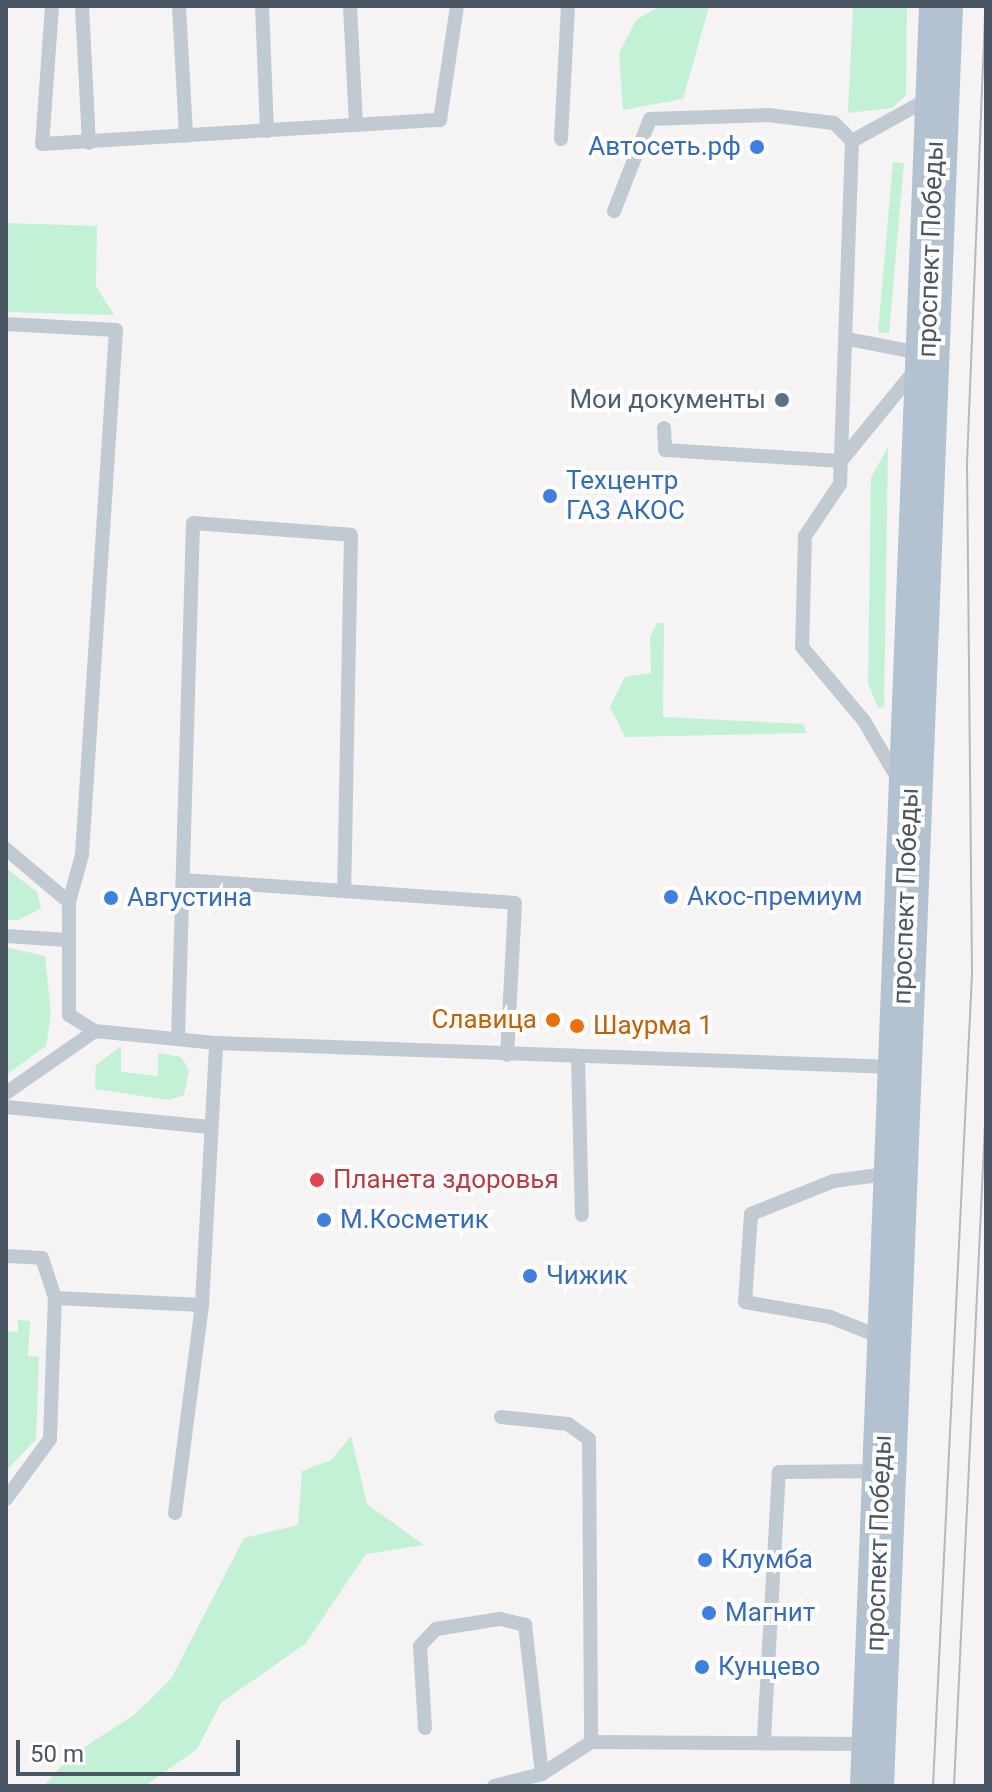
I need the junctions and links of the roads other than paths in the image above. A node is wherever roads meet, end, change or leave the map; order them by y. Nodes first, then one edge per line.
1 (52, 6) edge
2 (82, 6) edge
3 (179, 6) edge
4 (262, 6) edge
5 (350, 6) edge
6 (457, 6) edge
7 (568, 6) edge
8 (941, 6) edge
9 (938, 94) junction
10 (356, 125) junction
11 (267, 131) junction
12 (186, 136) junction
13 (561, 139) dead end
14 (852, 141) junction
15 (89, 143) junction
16 (614, 211) dead end
17 (6, 324) edge
18 (848, 339) junction
19 (927, 355) junction
20 (664, 428) dead end
21 (840, 461) junction
22 (910, 800) junction
23 (6, 849) edge
24 (183, 880) junction
25 (344, 891) junction
26 (69, 902) junction
27 (6, 936) edge
28 (67, 940) junction
29 (95, 1031) junction
30 (178, 1038) junction
31 (216, 1043) junction
32 (507, 1055) junction
33 (578, 1056) junction
34 (899, 1068) junction
35 (6, 1093) edge
36 (6, 1107) edge
37 (210, 1127) junction
38 (893, 1173) junction
39 (582, 1215) dead end
40 (6, 1256) edge
41 (55, 1298) junction
42 (202, 1305) junction
43 (888, 1340) junction
44 (501, 1417) dead end
45 (879, 1471) junction
46 (6, 1499) edge
47 (175, 1513) dead end
48 (425, 1728) dead end
49 (764, 1738) junction
50 (591, 1742) junction
51 (872, 1765) edge
52 (542, 1774) junction
53 (494, 1786) edge

1 - 15 lane
2 - 15 lane
3 - 12 lane
4 - 11 lane
5 - 10 lane
6 - 10 lane
7 - 13 lane
8 - 9 main road, проспект Победы
9 - 14 lane
9 - 19 main road, проспект Победы
10 - 11 lane
11 - 12 lane
12 - 15 lane
14 - 16 lane
14 - 18 lane
17 - 26 lane
18 - 19 lane
18 - 21 lane
19 - 21 lane
19 - 22 main road, проспект Победы
20 - 21 lane
21 - 22 lane
22 - 34 main road, проспект Победы
23 - 26 lane
24 - 25 lane
24 - 25 lane
24 - 30 lane
25 - 32 lane
26 - 28 lane
27 - 28 lane
28 - 29 lane
29 - 30 lane
29 - 35 lane
30 - 31 lane
31 - 32 lane
31 - 37 lane
32 - 33 lane
33 - 34 lane
33 - 39 lane
34 - 38 main road, проспект Победы
36 - 37 lane
37 - 42 lane
38 - 43 main road, проспект Победы
38 - 43 lane
40 - 41 lane
41 - 42 lane
41 - 46 lane
42 - 47 lane
43 - 45 main road, проспект Победы
44 - 50 lane
45 - 49 lane
45 - 51 main road, проспект Победы
48 - 52 lane
49 - 50 lane
49 - 51 lane
50 - 52 lane
52 - 53 lane

